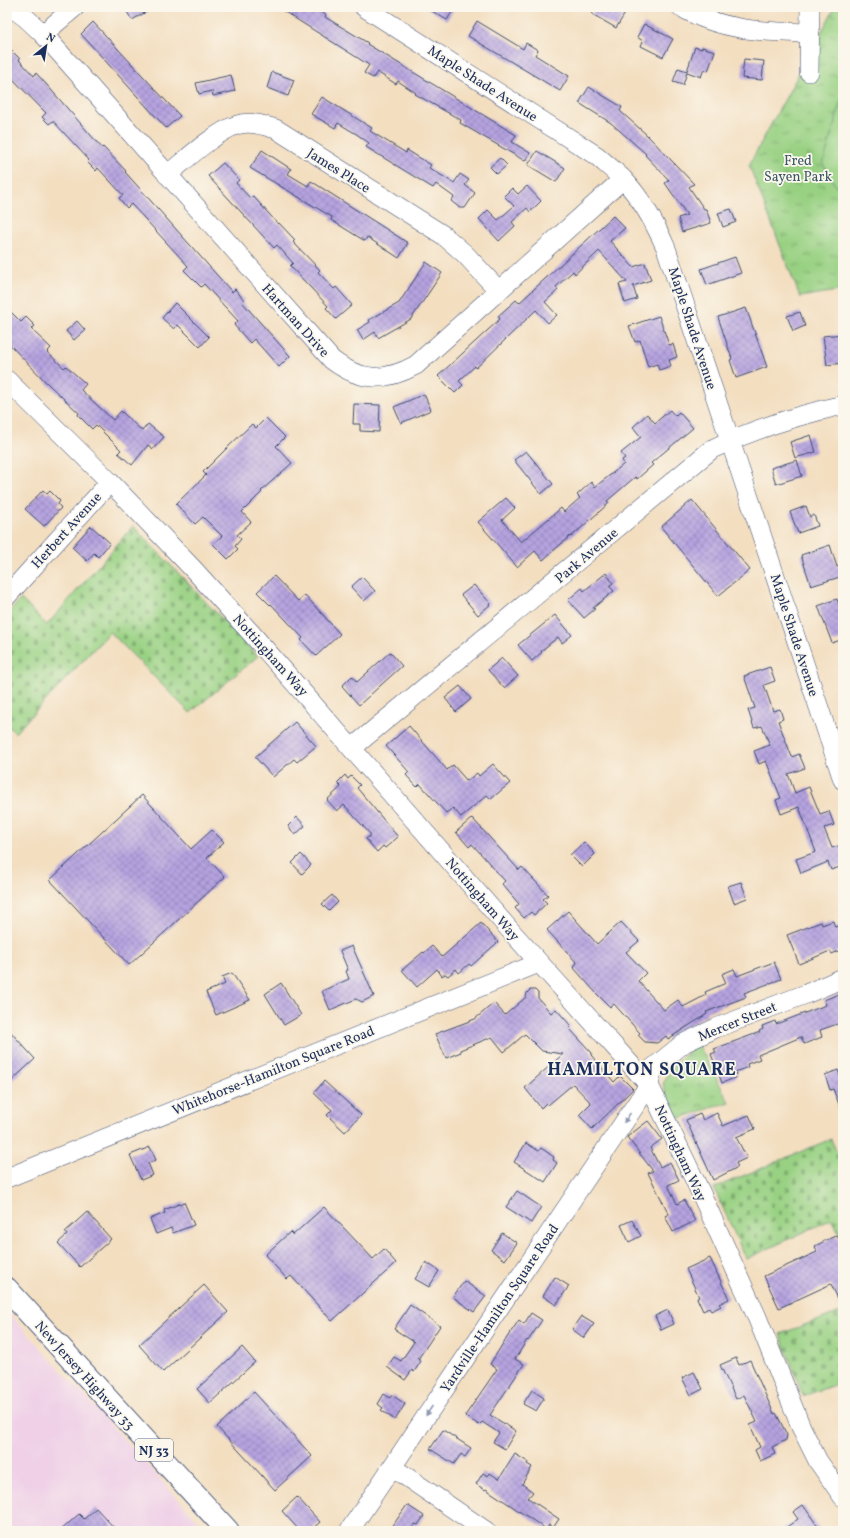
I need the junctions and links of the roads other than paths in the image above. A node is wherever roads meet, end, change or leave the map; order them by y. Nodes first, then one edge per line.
1 (11, 7) edge
2 (75, 7) edge
3 (364, 7) edge
4 (681, 7) edge
5 (810, 7) edge
6 (809, 33) junction
7 (42, 34) junction
8 (809, 72) dead end
9 (167, 175) junction
10 (623, 179) junction
11 (499, 291) junction
12 (7, 380) edge
13 (843, 405) edge
14 (730, 441) junction
15 (110, 482) junction
16 (7, 596) edge
17 (352, 748) junction
18 (843, 780) edge
19 (539, 962) junction
20 (843, 978) edge
21 (649, 1085) junction
22 (7, 1178) edge
23 (7, 1289) edge
24 (392, 1467) junction
25 (843, 1497) edge
26 (228, 1531) edge
27 (349, 1531) edge
28 (486, 1531) edge

1 - 7 street, Hartman Drive
2 - 7 street
3 - 10 street, Maple Shade Avenue
4 - 6 street
5 - 6 street
6 - 8 street
7 - 9 street, Hartman Drive
9 - 11 street, James Place
9 - 11 street, Hartman Drive
10 - 11 street, Hartman Drive
10 - 14 street, Maple Shade Avenue
12 - 15 street, Nottingham Way
13 - 14 street, Park Avenue
14 - 17 street, Park Avenue
14 - 18 street, Maple Shade Avenue
15 - 16 street, Herbert Avenue
15 - 17 street, Nottingham Way
17 - 19 street, Nottingham Way
19 - 21 street, Nottingham Way
19 - 22 street, Whitehorse-Hamilton Square Road
20 - 21 street, Mercer Street
21 -> 24 street, Yardville-Hamilton Square Road
21 - 25 street, Nottingham Way
23 - 26 main road, New Jersey Highway 33 / NJ 33
24 - 27 street, Yardville-Hamilton Square Road
24 - 28 street

